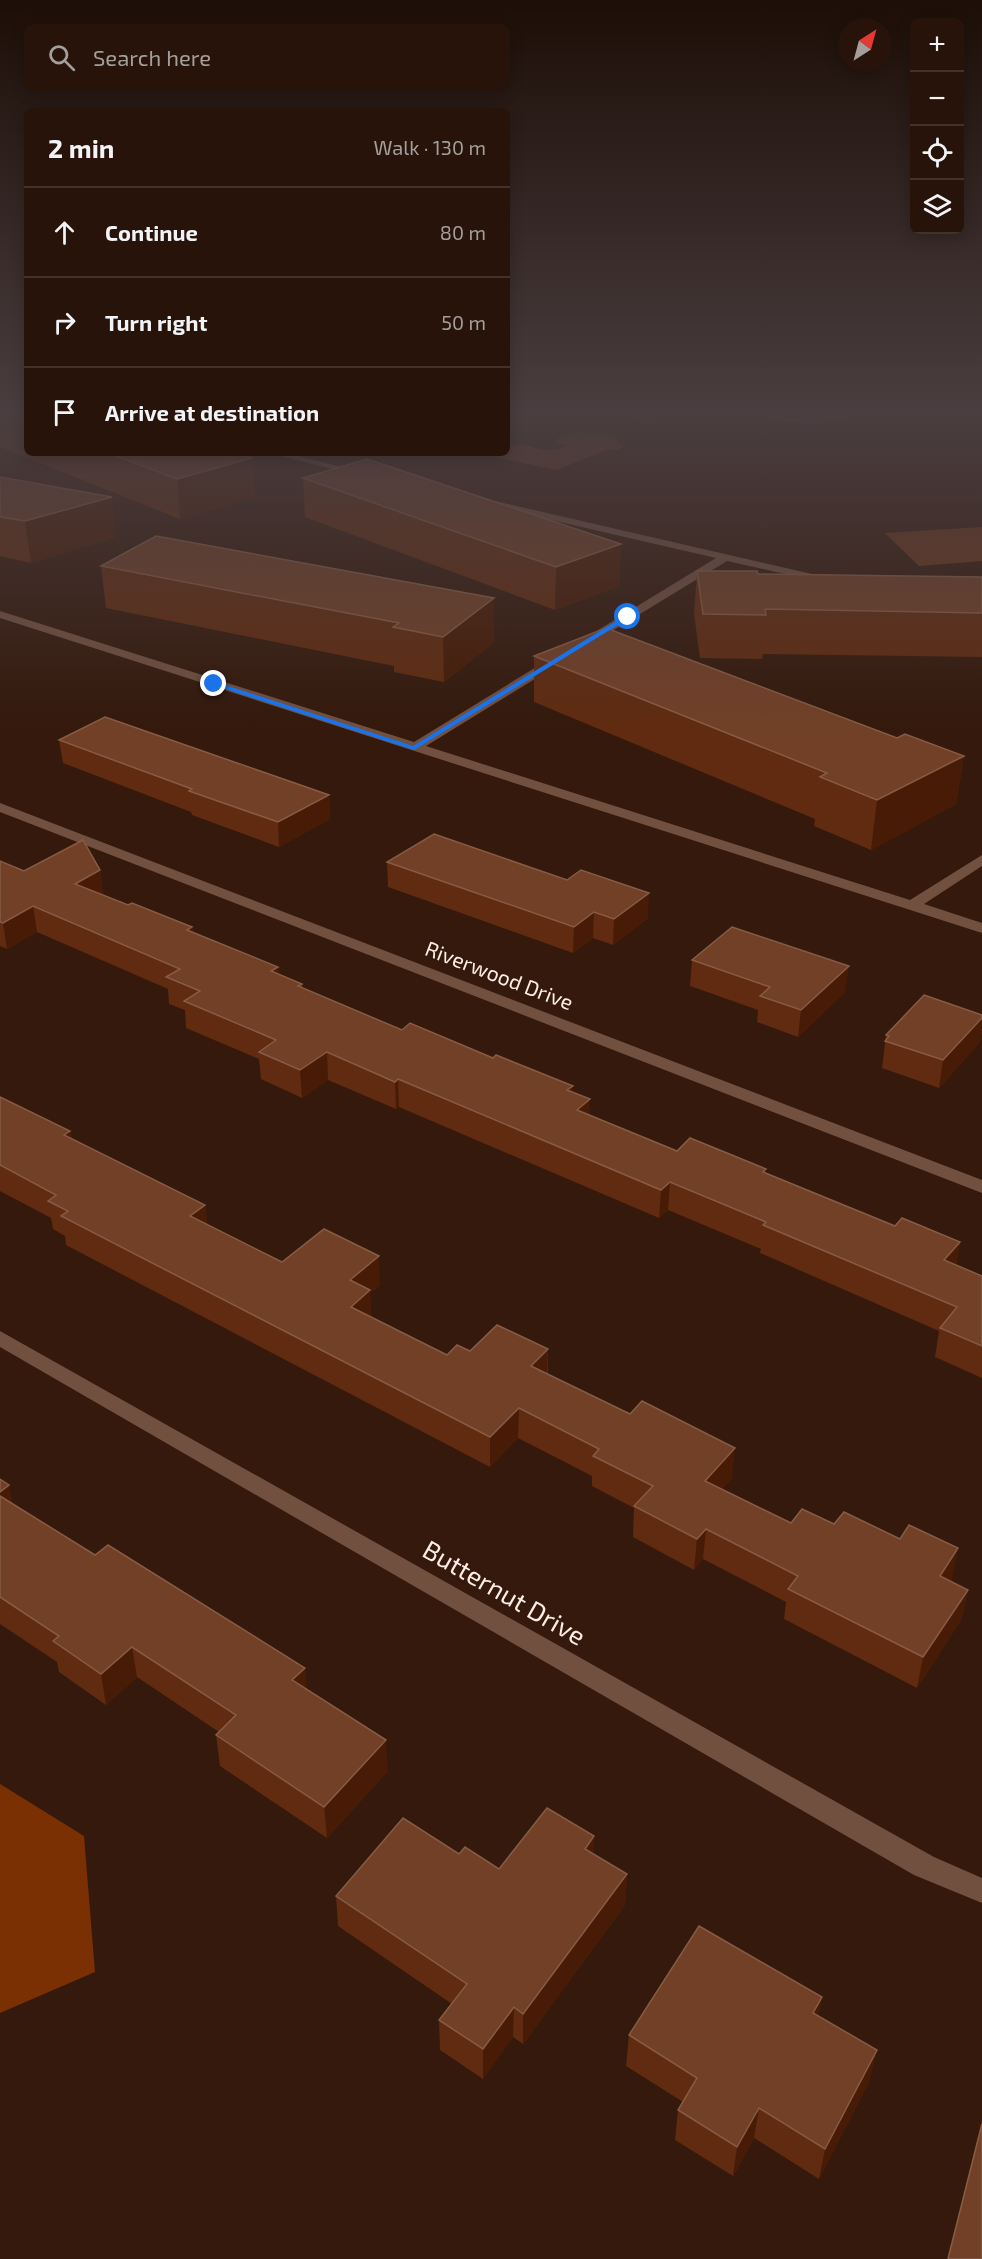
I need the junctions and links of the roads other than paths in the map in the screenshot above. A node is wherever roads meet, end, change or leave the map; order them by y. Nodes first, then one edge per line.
1 (550, 516) edge
2 (726, 557) junction
3 (840, 583) edge
4 (0, 614) edge
5 (414, 748) junction
6 (0, 807) edge
7 (982, 859) edge
8 (911, 906) junction
9 (982, 928) edge
10 (982, 1187) edge
11 (0, 1338) edge
12 (982, 1891) edge

1 - 2 street
2 - 3 street
2 - 5 street
4 - 5 street
5 - 8 street
6 - 10 street, Riverwood Drive
7 - 8 street
8 - 9 street
11 - 12 street, Butternut Drive

